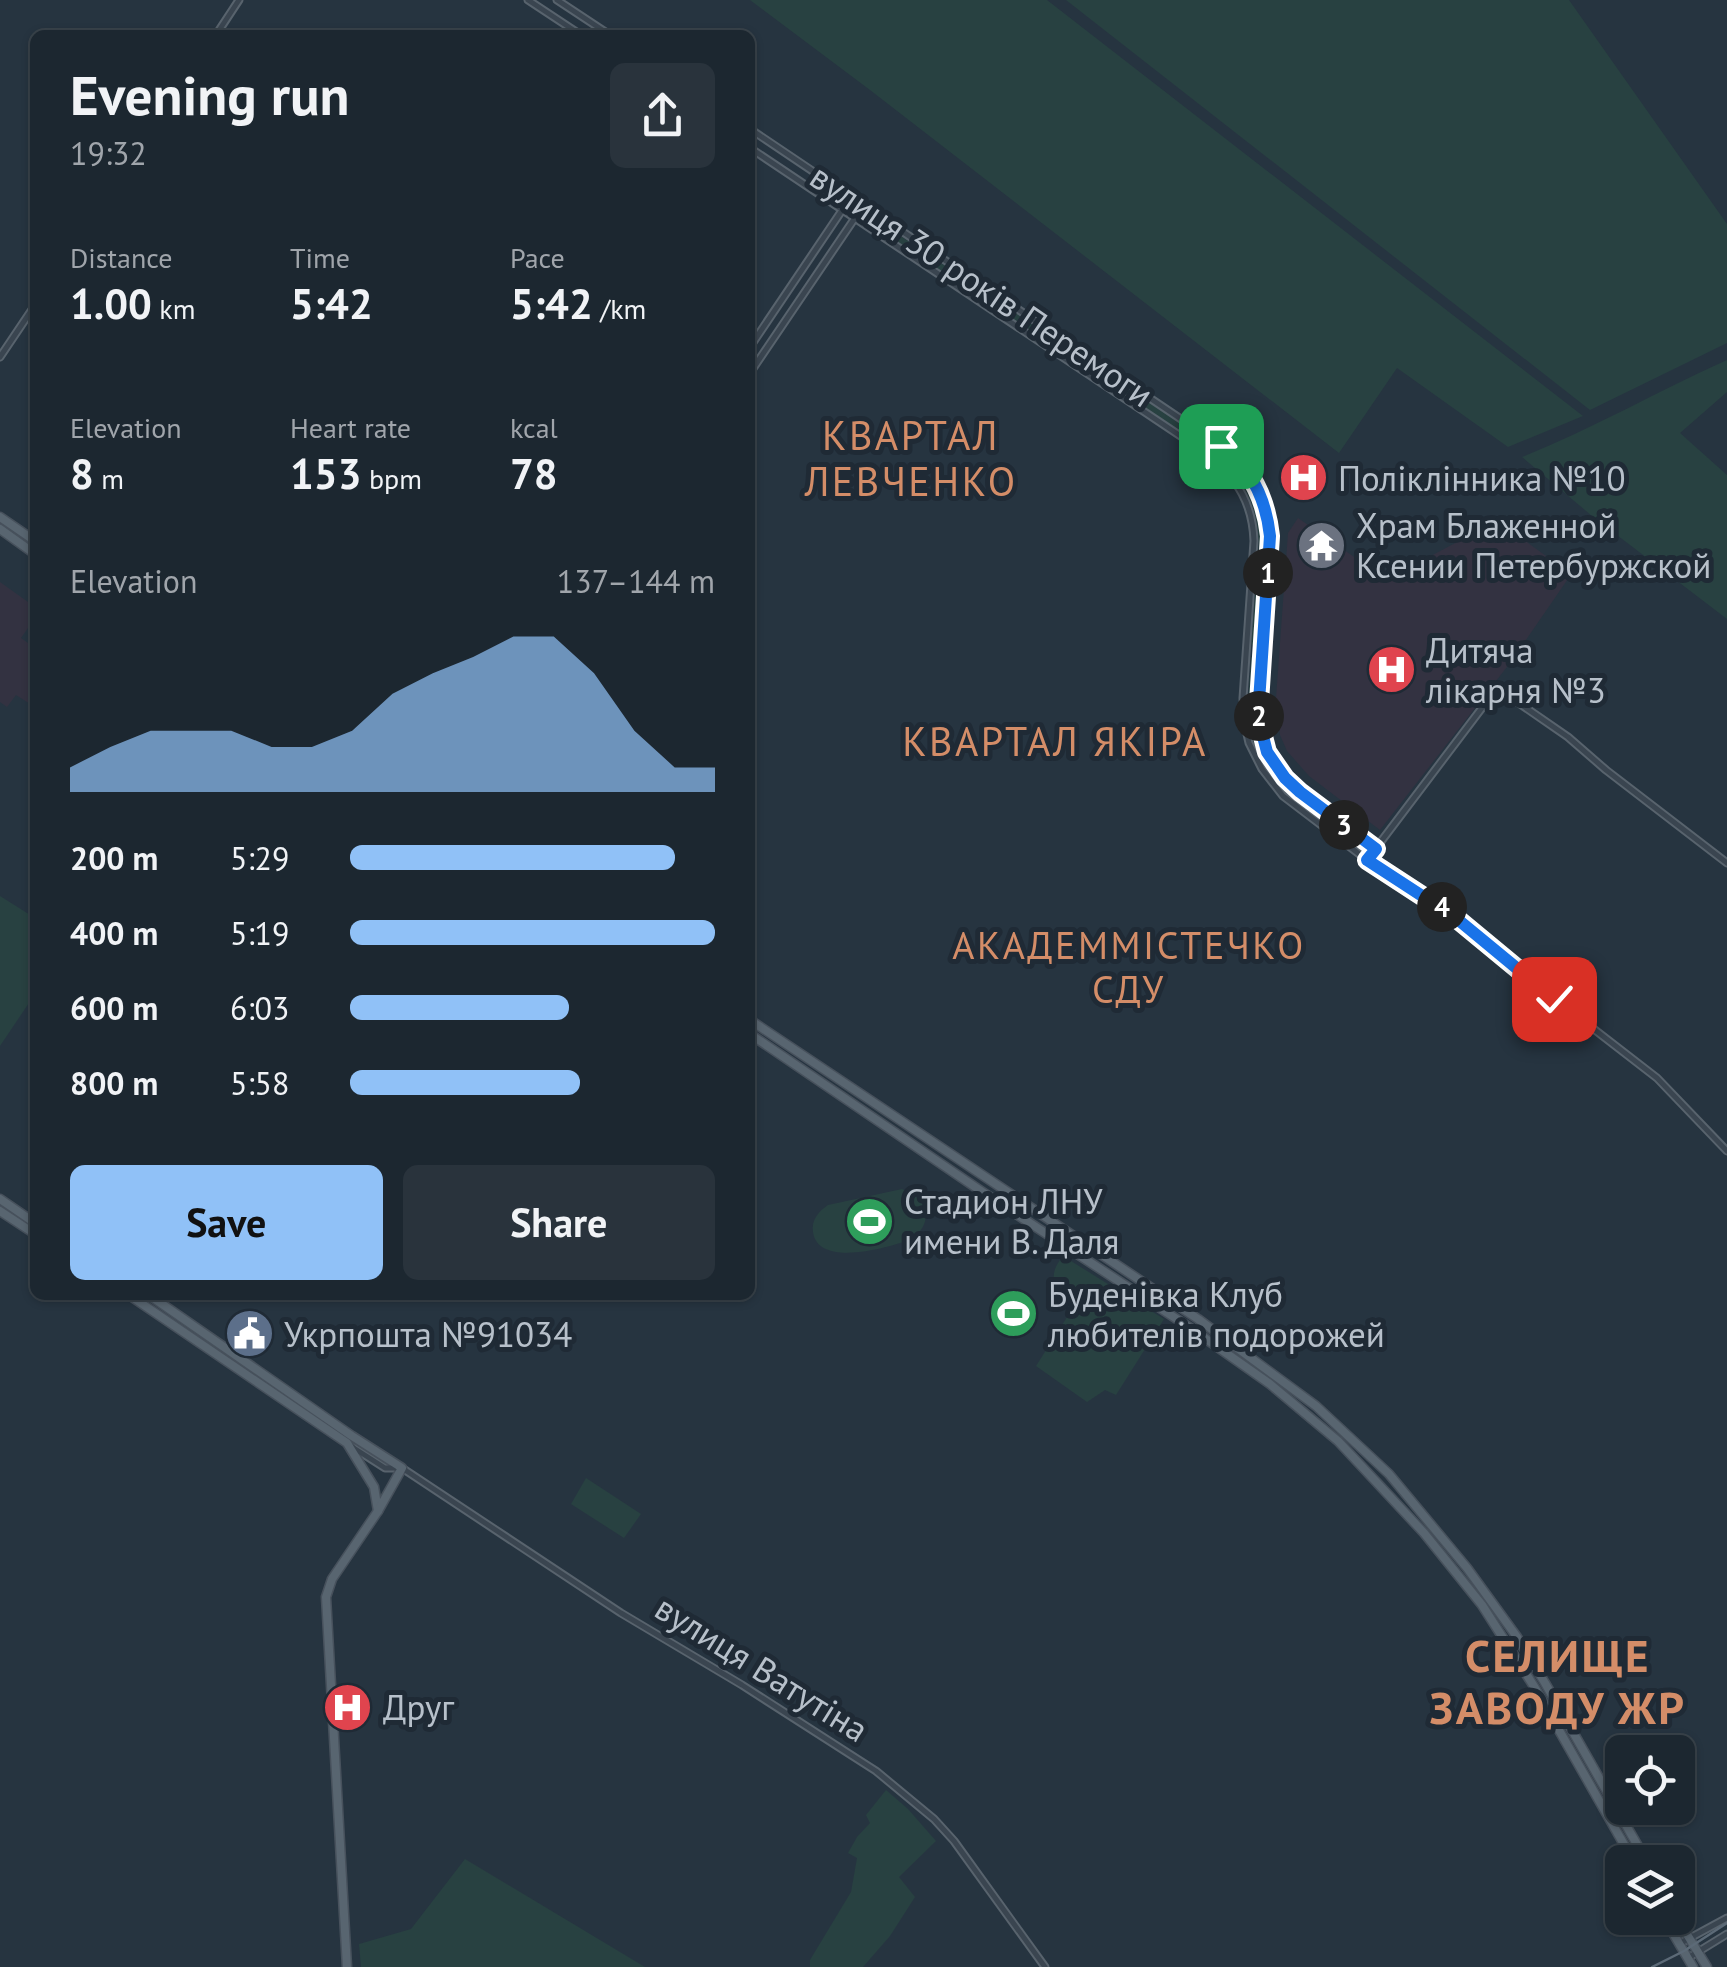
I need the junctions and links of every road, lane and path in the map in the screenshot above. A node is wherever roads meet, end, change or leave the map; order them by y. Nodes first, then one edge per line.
1 (240, 0) edge
2 (528, 0) edge
3 (557, 0) edge
4 (219, 30) edge
5 (573, 30) edge
6 (602, 30) edge
7 (755, 132) edge
8 (755, 151) edge
9 (851, 197) junction
10 (863, 205) junction
11 (842, 209) junction
12 (855, 218) junction
13 (30, 312) edge
14 (755, 340) edge
15 (0, 357) edge
16 (755, 367) edge
17 (0, 517) edge
18 (0, 529) edge
19 (30, 538) edge
20 (30, 550) edge
21 (1376, 849) junction
22 (1367, 860) junction
23 (1727, 863) edge
24 (755, 1023) edge
25 (755, 1037) edge
26 (928, 1140) junction
27 (922, 1150) junction
28 (1727, 1151) edge
29 (0, 1200) edge
30 (0, 1211) edge
31 (30, 1220) edge
32 (30, 1231) edge
33 (137, 1300) edge
34 (157, 1300) edge
35 (347, 1443) junction
36 (402, 1468) junction
37 (378, 1512) junction
38 (1624, 1845) edge
39 (1637, 1845) edge
40 (1727, 1918) edge
41 (1727, 1934) edge
42 (1674, 1935) edge
43 (1687, 1935) edge
44 (1689, 1938) junction
45 (1679, 1944) junction
46 (1698, 1952) junction
47 (1690, 1963) edge
48 (348, 1967) edge
49 (1045, 1967) edge
50 (1707, 1967) edge

1 - 4 street
2 - 5 street
3 - 6 street
7 - 9 street, вулиця 30 років Перемоги
8 - 11 street, вулиця 30 років Перемоги
9 - 10 street, вулиця 30 років Перемоги
9 - 11 street
10 - 12 street
10 - 21 street, вулиця 30 років Перемоги
11 - 12 street, вулиця 30 років Перемоги
11 - 14 street
12 - 16 street
12 - 22 street, вулиця 30 років Перемоги
13 - 15 street
17 - 19 main road
18 - 20 main road
21 - 22 street
21 - 23 street
22 - 28 street, вулиця 30 років Перемоги
24 - 26 main road
25 - 27 main road
26 - 27 main road
26 - 39 main road
27 - 38 main road
29 - 31 main road
30 - 32 main road
33 - 35 main road, вулиця Ватутіна
34 - 36 main road, вулиця Ватутіна
35 - 36 street, вулиця Ватутіна
35 - 37 main road
36 - 37 main road
36 - 49 street, вулиця Ватутіна
37 - 48 main road
40 - 44 street
41 - 46 street
42 - 45 main road
43 - 44 main road
44 - 45 street
44 - 46 main road
45 - 47 main road
46 - 47 street
46 - 50 main road

